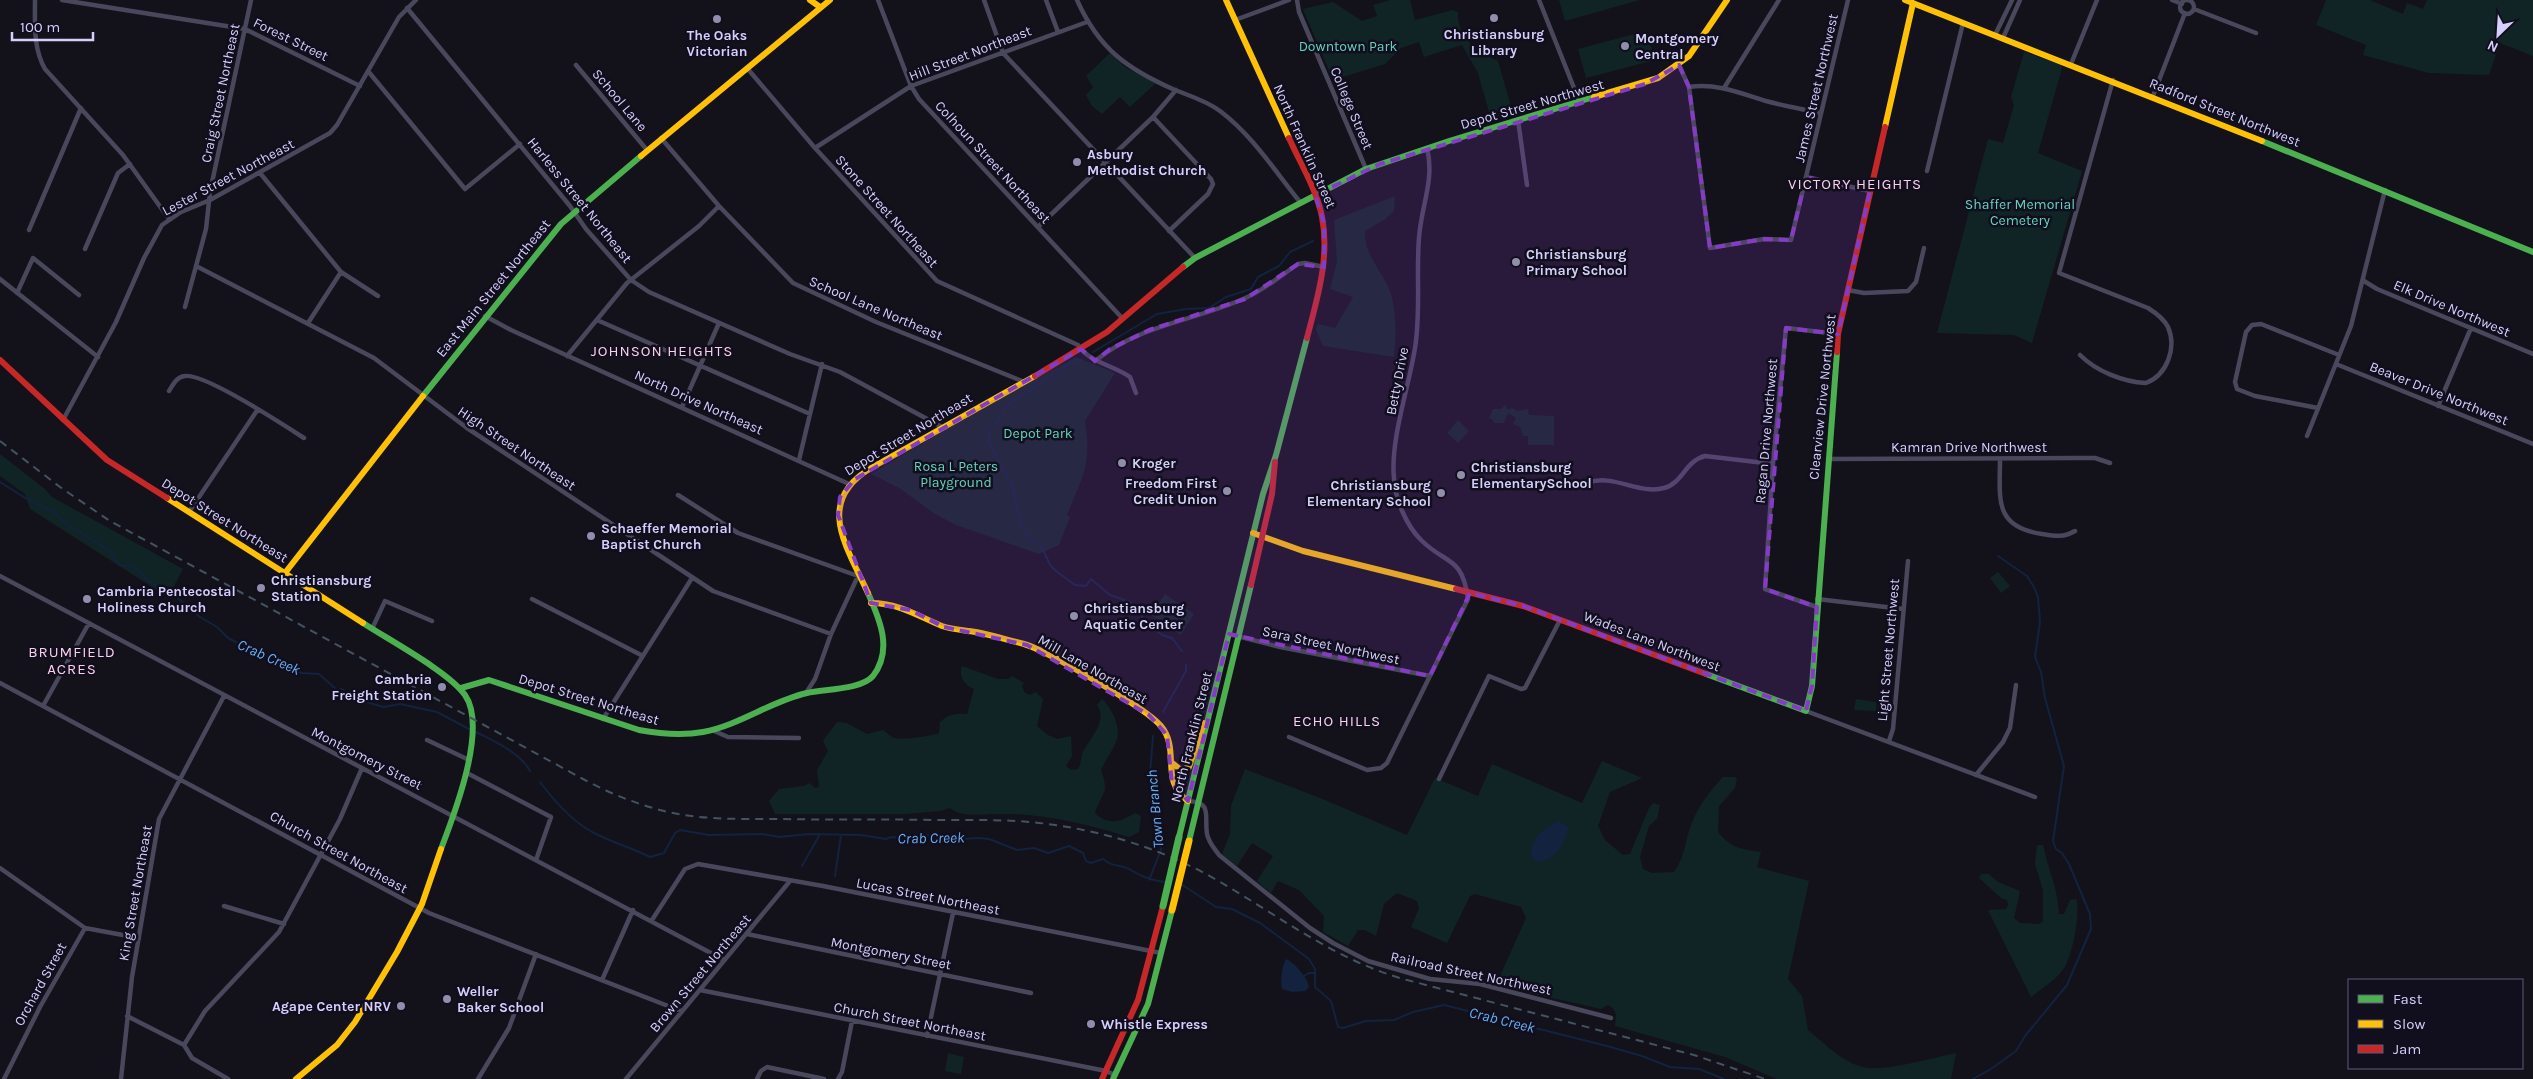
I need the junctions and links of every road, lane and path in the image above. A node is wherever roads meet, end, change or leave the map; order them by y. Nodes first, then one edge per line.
1 (35, 0) edge
2 (62, 0) edge
3 (251, 0) edge
4 (416, 0) edge
5 (810, 0) edge
6 (830, 0) edge
7 (878, 0) edge
8 (984, 0) edge
9 (1046, 0) edge
10 (1077, 0) edge
11 (1226, 0) edge
12 (1289, 0) edge
13 (1297, 0) edge
14 (1539, 0) edge
15 (1726, 0) edge
16 (1779, 0) edge
17 (1848, 0) edge
18 (1905, 0) edge
19 (2012, 0) edge
20 (2020, 0) edge
21 (2097, 0) edge
22 (2172, 0) edge
23 (1913, 3) junction
24 (2182, 4) junction
25 (820, 7) junction
26 (407, 8) junction
27 (2194, 9) junction
28 (2185, 13) junction
29 (1235, 20) junction
30 (1087, 22) junction
31 (1964, 23) junction
32 (245, 29) junction
33 (1058, 32) junction
34 (2256, 33) dead end
35 (1995, 35) junction
36 (2003, 38) junction
37 (1003, 53) junction
38 (2071, 64) junction
39 (576, 65) dead end
40 (1679, 65) junction
41 (747, 68) junction
42 (368, 71) junction
43 (2113, 80) junction
44 (360, 86) junction
45 (911, 86) junction
46 (1689, 87) junction
47 (1724, 88) junction
48 (1176, 90) junction
49 (2153, 96) junction
50 (1580, 103) junction
51 (81, 108) junction
52 (1820, 113) junction
53 (1153, 117) junction
54 (1518, 120) junction
55 (661, 138) junction
56 (520, 144) junction
57 (815, 148) junction
58 (1428, 148) junction
59 (647, 150) junction
60 (1104, 163) junction
61 (130, 164) junction
62 (1366, 169) junction
63 (1927, 171) dead end
64 (260, 173) junction
65 (1806, 177) junction
66 (1527, 185) dead end
67 (2385, 190) junction
68 (1870, 191) junction
69 (1315, 195) junction
70 (210, 200) junction
71 (1300, 202) junction
72 (719, 206) junction
73 (574, 212) junction
74 (169, 218) junction
75 (1038, 227) junction
76 (29, 230) dead end
77 (1169, 231) junction
78 (1924, 248) dead end
79 (84, 249) dead end
80 (2533, 252) edge
81 (1195, 258) junction
82 (198, 267) junction
83 (1324, 267) junction
84 (341, 272) junction
85 (0, 279) edge
86 (631, 280) junction
87 (2364, 281) junction
88 (1848, 290) junction
89 (16, 293) junction
90 (79, 295) dead end
91 (378, 296) dead end
92 (185, 307) dead end
93 (485, 316) junction
94 (1124, 319) junction
95 (597, 320) junction
96 (308, 323) junction
97 (719, 323) junction
98 (2471, 328) junction
99 (1838, 334) junction
100 (1081, 349) junction
101 (2533, 354) edge
102 (2080, 355) dead end
103 (2339, 355) junction
104 (567, 356) junction
105 (98, 358) junction
106 (0, 360) edge
107 (1095, 361) junction
108 (822, 364) junction
109 (2336, 364) junction
110 (700, 366) junction
111 (1022, 381) junction
112 (169, 391) dead end
113 (1136, 393) dead end
114 (423, 396) junction
115 (2438, 406) junction
116 (682, 407) junction
117 (2318, 408) junction
118 (258, 409) junction
119 (810, 414) junction
120 (63, 420) junction
121 (942, 427) junction
122 (2307, 436) dead end
123 (304, 438) dead end
124 (2533, 444) edge
125 (1276, 455) junction
126 (2000, 458) junction
127 (1828, 459) junction
128 (799, 460) junction
129 (1774, 464) junction
130 (2110, 464) dead end
131 (849, 484) junction
132 (1588, 484) dead end
133 (678, 495) dead end
134 (189, 512) junction
135 (2075, 532) dead end
136 (1253, 533) junction
137 (1263, 538) junction
138 (1908, 561) dead end
139 (285, 573) junction
140 (0, 576) edge
141 (858, 576) junction
142 (692, 578) junction
143 (1467, 592) junction
144 (532, 598) dead end
145 (871, 603) junction
146 (1817, 603) junction
147 (1903, 608) junction
148 (1560, 620) junction
149 (432, 621) dead end
150 (89, 623) junction
151 (372, 629) junction
152 (831, 634) junction
153 (1229, 634) junction
154 (1238, 636) junction
155 (641, 655) junction
156 (1430, 676) junction
157 (0, 683) edge
158 (2016, 685) dead end
159 (461, 688) junction
160 (806, 693) junction
161 (224, 696) junction
162 (43, 706) junction
163 (1210, 711) junction
164 (1806, 711) junction
165 (603, 719) junction
166 (714, 731) junction
167 (1289, 737) dead end
168 (799, 738) dead end
169 (427, 740) dead end
170 (1889, 742) junction
171 (469, 760) junction
172 (1170, 762) junction
173 (362, 768) junction
174 (467, 773) junction
175 (1976, 775) junction
176 (181, 779) junction
177 (1439, 779) dead end
178 (2035, 798) dead end
179 (1188, 800) junction
180 (1198, 801) junction
181 (453, 816) junction
182 (322, 854) junction
183 (536, 860) junction
184 (0, 868) edge
185 (790, 880) junction
186 (224, 906) dead end
187 (420, 908) junction
188 (633, 910) junction
189 (953, 913) junction
190 (652, 920) junction
191 (284, 924) junction
192 (85, 928) junction
193 (747, 934) junction
194 (139, 938) junction
195 (1151, 951) junction
196 (1161, 953) junction
197 (536, 954) junction
198 (724, 960) junction
199 (939, 974) junction
200 (602, 980) junction
201 (700, 990) junction
202 (1031, 993) dead end
203 (681, 1011) junction
204 (127, 1016) junction
205 (1611, 1018) dead end
206 (852, 1021) junction
207 (927, 1036) junction
208 (184, 1045) junction
209 (1106, 1071) junction
210 (1114, 1077) edge
211 (4, 1079) edge
212 (122, 1079) edge
213 (228, 1079) edge
214 (296, 1079) edge
215 (478, 1079) edge
216 (626, 1079) edge
217 (757, 1079) edge
218 (824, 1079) edge
219 (838, 1079) edge
220 (1102, 1079) edge

1 - 51 street
2 - 32 street, Forest Street
3 - 32 street, Craig Street Northeast
4 - 26 street, Lester Street Northeast
5 - 25 main road
6 - 25 main road, East Main Street Northeast
7 - 45 street, Colhoun Street Northeast
8 - 37 street
9 - 33 street
10 - 30 street
11 - 29 main road, North Franklin Street
12 - 29 street
13 - 62 street, College Street
14 - 50 street
15 - 40 main road, Depot Street Northwest
16 - 47 street
17 - 52 street, James Street Northwest
18 - 23 main road, Radford Street Northwest
19 - 35 street
20 - 36 street
21 - 38 street
22 - 24 street
23 - 31 main road, Radford Street Northwest
23 - 68 main road, Clearview Drive Northwest
24 - 27 street
24 - 28 street
25 - 41 main road, East Main Street Northeast
26 - 42 street, Lester Street Northeast
26 - 56 street, Harless Street Northeast
27 - 28 street
27 - 34 street
28 - 49 street
29 - 69 main road, North Franklin Street
30 - 33 street, Hill Street Northeast
30 - 48 street
31 - 35 main road, Radford Street Northwest
31 - 63 street
32 - 44 street, Forest Street
32 - 70 street, Craig Street Northeast
33 - 37 street, Hill Street Northeast
35 - 36 main road, Radford Street Northwest
36 - 38 main road, Radford Street Northwest
37 - 45 street, Hill Street Northeast
37 - 60 street
38 - 43 main road, Radford Street Northwest
39 - 59 street, School Lane
40 - 46 street
40 - 50 main road, Depot Street Northwest
41 - 55 main road, East Main Street Northeast
41 - 57 street, Stone Street Northeast
42 - 44 street, Lester Street Northeast
42 - 56 street
43 - 49 main road, Radford Street Northwest
43 - 102 street
44 - 64 street, Lester Street Northeast
45 - 57 street, Hill Street Northeast
45 - 75 street, Colhoun Street Northeast
46 - 47 street
46 - 65 street, James Street Northwest
47 - 52 street
48 - 53 street
48 - 71 street
49 - 67 main road, Radford Street Northwest
50 - 54 main road, Depot Street Northwest
51 - 61 street
51 - 76 street
52 - 65 street, James Street Northwest
53 - 60 street
53 - 77 street
54 - 58 main road, Depot Street Northwest
54 - 66 street
55 - 59 main road, East Main Street Northeast
55 - 72 street, School Lane Northeast
56 - 73 street, Harless Street Northeast
57 - 100 street, Stone Street Northeast
58 - 62 main road, Depot Street Northwest
58 - 143 street, Betty Drive
59 - 73 main road, East Main Street Northeast
60 - 75 street
60 - 77 street
61 - 74 street
61 - 79 street
62 - 69 main road, Depot Street Northwest
64 - 70 street, Lester Street Northeast
64 - 84 street
65 - 68 street
67 - 80 main road, Radford Street Northwest
67 - 87 street
68 - 88 main road, Clearview Drive Northwest
69 - 71 main road, Depot Street Northeast
69 - 83 main road, North Franklin Street
70 - 74 street, Lester Street Northeast
70 - 82 street, Craig Street Northeast
71 - 81 main road, Depot Street Northeast
72 - 86 street
72 - 111 street, School Lane Northeast
73 - 86 street, Harless Street Northeast
73 - 93 main road, East Main Street Northeast
74 - 105 street, Lester Street Northeast
75 - 94 street, Colhoun Street Northeast
77 - 81 street
78 - 88 street
81 - 94 main road, Depot Street Northeast
82 - 92 street, Craig Street Northeast
82 - 96 street, High Street Northeast
83 - 107 street
83 - 125 main road, North Franklin Street
84 - 91 street
84 - 96 street
85 - 89 street
86 - 95 street
86 - 97 street, Harless Street Northeast
87 - 98 street, Elk Drive Northwest
87 - 103 street
88 - 99 main road, Clearview Drive Northwest
89 - 90 street
89 - 105 street
93 - 104 street, North Drive Northeast
93 - 114 main road, East Main Street Northeast
94 - 100 main road, Depot Street Northeast
95 - 104 street
95 - 110 street
96 - 114 street, High Street Northeast
97 - 108 street, Harless Street Northeast
97 - 110 street
98 - 101 street, Elk Drive Northwest
98 - 115 street
99 - 127 main road, Clearview Drive Northwest
99 - 129 street, Ragan Drive Northwest
100 - 107 street, Stone Street Northeast
100 - 111 main road, Depot Street Northeast
103 - 109 street
103 - 117 street
104 - 116 street, North Drive Northeast
105 - 120 street, Lester Street Northeast
106 - 120 main road, Depot Street Northeast
107 - 113 street, Stone Street Northeast
108 - 119 street
108 - 121 street, Harless Street Northeast
109 - 115 street, Beaver Drive Northwest
109 - 117 street
110 - 116 street
110 - 119 street
111 - 121 main road, Depot Street Northeast
112 - 118 street
114 - 139 main road, East Main Street Northeast
114 - 142 street, High Street Northeast
115 - 124 street, Beaver Drive Northwest
116 - 128 street, North Drive Northeast
117 - 122 street
118 - 123 street
118 - 134 street
119 - 128 street
120 - 134 main road, Depot Street Northeast
121 - 131 main road, Depot Street Northeast
125 - 136 main road, North Franklin Street
125 - 137 main road, North Franklin Street
126 - 127 street, Kamran Drive Northwest
126 - 130 street, Kamran Drive Northwest
126 - 135 street
127 - 146 main road, Clearview Drive Northwest
128 - 131 street, North Drive Northeast
129 - 132 street
129 - 146 street, Ragan Drive Northwest
131 - 141 main road, Depot Street Northeast
133 - 141 street
134 - 139 main road, Depot Street Northeast
136 - 137 main road, Wades Lane Northwest
136 - 153 main road, North Franklin Street
137 - 143 main road, Wades Lane Northwest
137 - 154 main road, North Franklin Street
138 - 147 street, Light Street Northwest
139 - 151 main road, Depot Street Northeast
140 - 150 street, Montgomery Street
141 - 145 main road, Depot Street Northeast
141 - 152 street
142 - 152 street, High Street Northeast
142 - 155 street
143 - 148 main road, Wades Lane Northwest
143 - 156 street
144 - 155 street
145 - 160 main road, Depot Street Northeast
145 - 172 main road, Mill Lane Northeast
146 - 147 street
146 - 164 main road, Clearview Drive Northwest
147 - 170 street, Light Street Northwest
148 - 164 main road, Wades Lane Northwest
148 - 177 street
149 - 151 street
150 - 161 street, Montgomery Street
150 - 162 street
151 - 159 main road, Depot Street Northeast
152 - 160 street
153 - 154 street, Sara Street Northwest
153 - 163 main road, North Franklin Street
154 - 156 street, Sara Street Northwest
154 - 180 main road, North Franklin Street
155 - 165 street
156 - 167 street
157 - 162 street, Church Street Northeast
158 - 175 street
159 - 165 main road, Depot Street Northeast
159 - 171 main road
160 - 166 main road, Depot Street Northeast
161 - 173 street, Montgomery Street
161 - 176 street, King Street Northeast
162 - 176 street, Church Street Northeast
163 - 172 main road
163 - 179 main road, North Franklin Street
164 - 170 street, Wades Lane Northwest
165 - 166 main road, Depot Street Northeast
166 - 168 street
169 - 171 street
170 - 175 street, Wades Lane Northwest
171 - 174 main road
172 - 179 main road, Mill Lane Northeast
173 - 181 street, Montgomery Street
173 - 182 street
174 - 181 main road
174 - 183 street
175 - 178 street, Wades Lane Northwest
176 - 182 street, Church Street Northeast
176 - 194 street, King Street Northeast
179 - 180 street
179 - 195 main road, North Franklin Street, bridge
180 - 196 main road, North Franklin Street, bridge
180 - 205 street, Railroad Street Northwest
181 - 183 street, Montgomery Street
181 - 187 main road
182 - 187 street, Church Street Northeast
182 - 191 street
183 - 188 street, Montgomery Street
184 - 192 street
185 - 189 street, Lucas Street Northeast
185 - 190 street, Lucas Street Northeast
185 - 193 street, Brown Street Northeast
186 - 191 street
187 - 197 street, Church Street Northeast
187 - 214 main road
188 - 190 street, Montgomery Street
188 - 200 street
189 - 195 street, Lucas Street Northeast
189 - 199 street
190 - 198 street, Montgomery Street
191 - 208 street
192 - 194 street
192 - 211 street, Orchard Street
193 - 198 street, Brown Street Northeast
193 - 199 street, Montgomery Street
194 - 204 street, King Street Northeast
195 - 196 street, Lucas Street Northeast
195 - 209 main road, North Franklin Street
196 - 210 main road, North Franklin Street
197 - 200 street, Church Street Northeast
197 - 215 street
198 - 201 street, Brown Street Northeast
199 - 202 street, Montgomery Street
199 - 207 street
200 - 203 street, Church Street Northeast
201 - 203 street, Brown Street Northeast
201 - 206 street, Church Street Northeast
203 - 216 street, Brown Street Northeast
204 - 208 street
204 - 212 street, King Street Northeast
206 - 207 street, Church Street Northeast
206 - 219 street
207 - 209 street, Church Street Northeast
208 - 213 street
209 - 210 street, Church Street Northeast
209 - 220 main road, North Franklin Street
217 - 218 street

